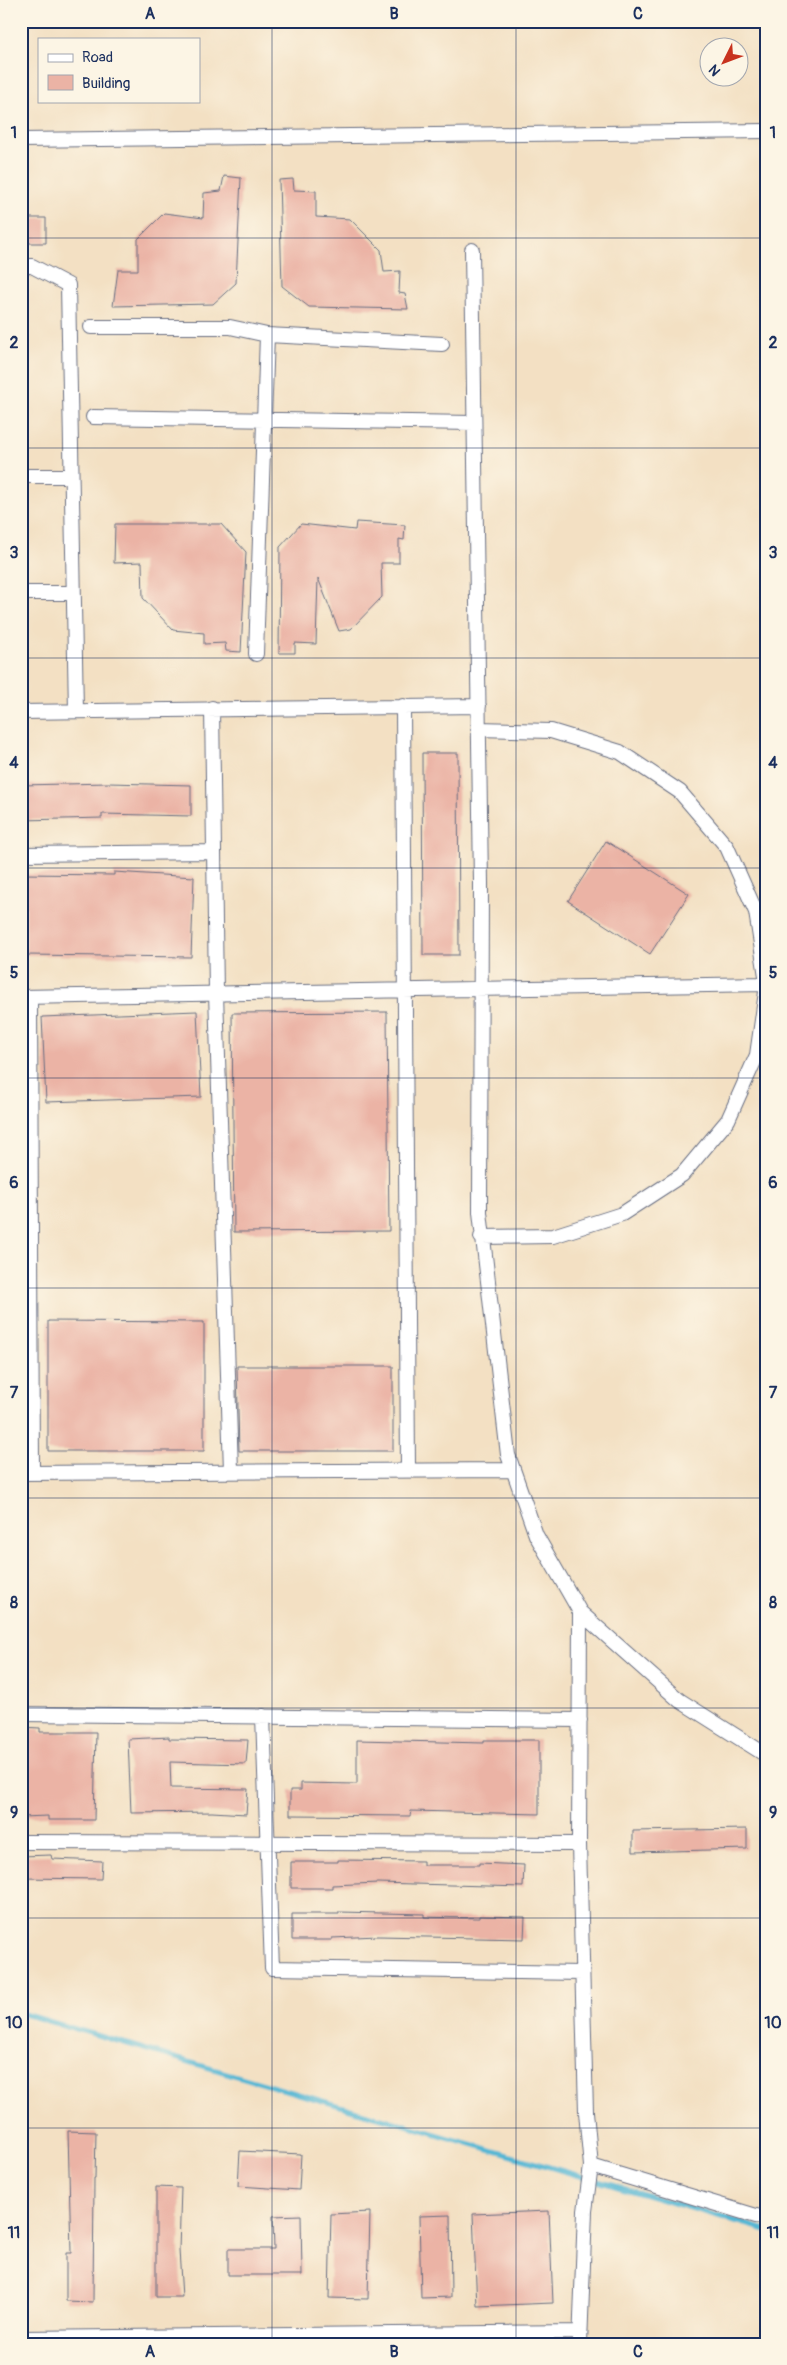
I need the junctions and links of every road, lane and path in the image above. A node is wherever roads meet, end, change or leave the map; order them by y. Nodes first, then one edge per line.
1 (766, 132) edge
2 (21, 140) edge
3 (472, 250) dead end
4 (21, 266) edge
5 (91, 327) dead end
6 (268, 335) junction
7 (442, 344) dead end
8 (93, 417) dead end
9 (265, 420) junction
10 (474, 424) junction
11 (21, 476) edge
12 (71, 476) junction
13 (21, 593) edge
14 (74, 593) junction
15 (256, 654) dead end
16 (403, 706) junction
17 (479, 706) junction
18 (212, 708) junction
19 (76, 711) junction
20 (21, 712) edge
21 (479, 729) junction
22 (214, 852) junction
23 (21, 854) edge
24 (761, 911) edge
25 (766, 976) edge
26 (766, 984) edge
27 (480, 988) junction
28 (405, 989) junction
29 (766, 992) edge
30 (216, 993) junction
31 (26, 997) edge
32 (481, 1237) junction
33 (408, 1470) junction
34 (513, 1470) junction
35 (231, 1471) junction
36 (27, 1473) edge
37 (580, 1612) junction
38 (21, 1714) edge
39 (263, 1716) junction
40 (580, 1720) junction
41 (766, 1755) edge
42 (21, 1842) edge
43 (268, 1843) junction
44 (579, 1844) junction
45 (582, 1974) junction
46 (590, 2172) junction
47 (766, 2219) edge
48 (21, 2338) edge
49 (580, 2338) edge
50 (349, 2339) edge

1 - 2 street
3 - 10 street
4 - 12 street
5 - 6 street
6 - 7 street
6 - 9 street
8 - 9 street
9 - 10 street
9 - 15 street
10 - 17 street
11 - 12 street
12 - 14 street
13 - 14 street
14 - 19 street
16 - 17 street
16 - 18 street
16 - 28 street
17 - 21 street
18 - 19 street
18 - 22 street
19 - 20 street
21 - 24 street
21 - 27 street
22 - 23 street
22 - 30 street
24 - 25 street
26 - 27 street
27 - 28 street
27 - 32 street
28 - 30 street
28 - 33 street
29 - 32 street
30 - 31 street
30 - 35 street
31 - 36 street
32 - 34 street
33 - 34 street
33 - 35 street
34 - 37 street
35 - 36 street
37 - 40 street
37 - 41 street
38 - 39 street
39 - 40 street
39 - 43 street
40 - 44 street
42 - 43 street
43 - 44 street
43 - 45 street
44 - 45 street
45 - 46 street
46 - 47 street
46 - 49 street
48 - 50 street
49 - 50 street

